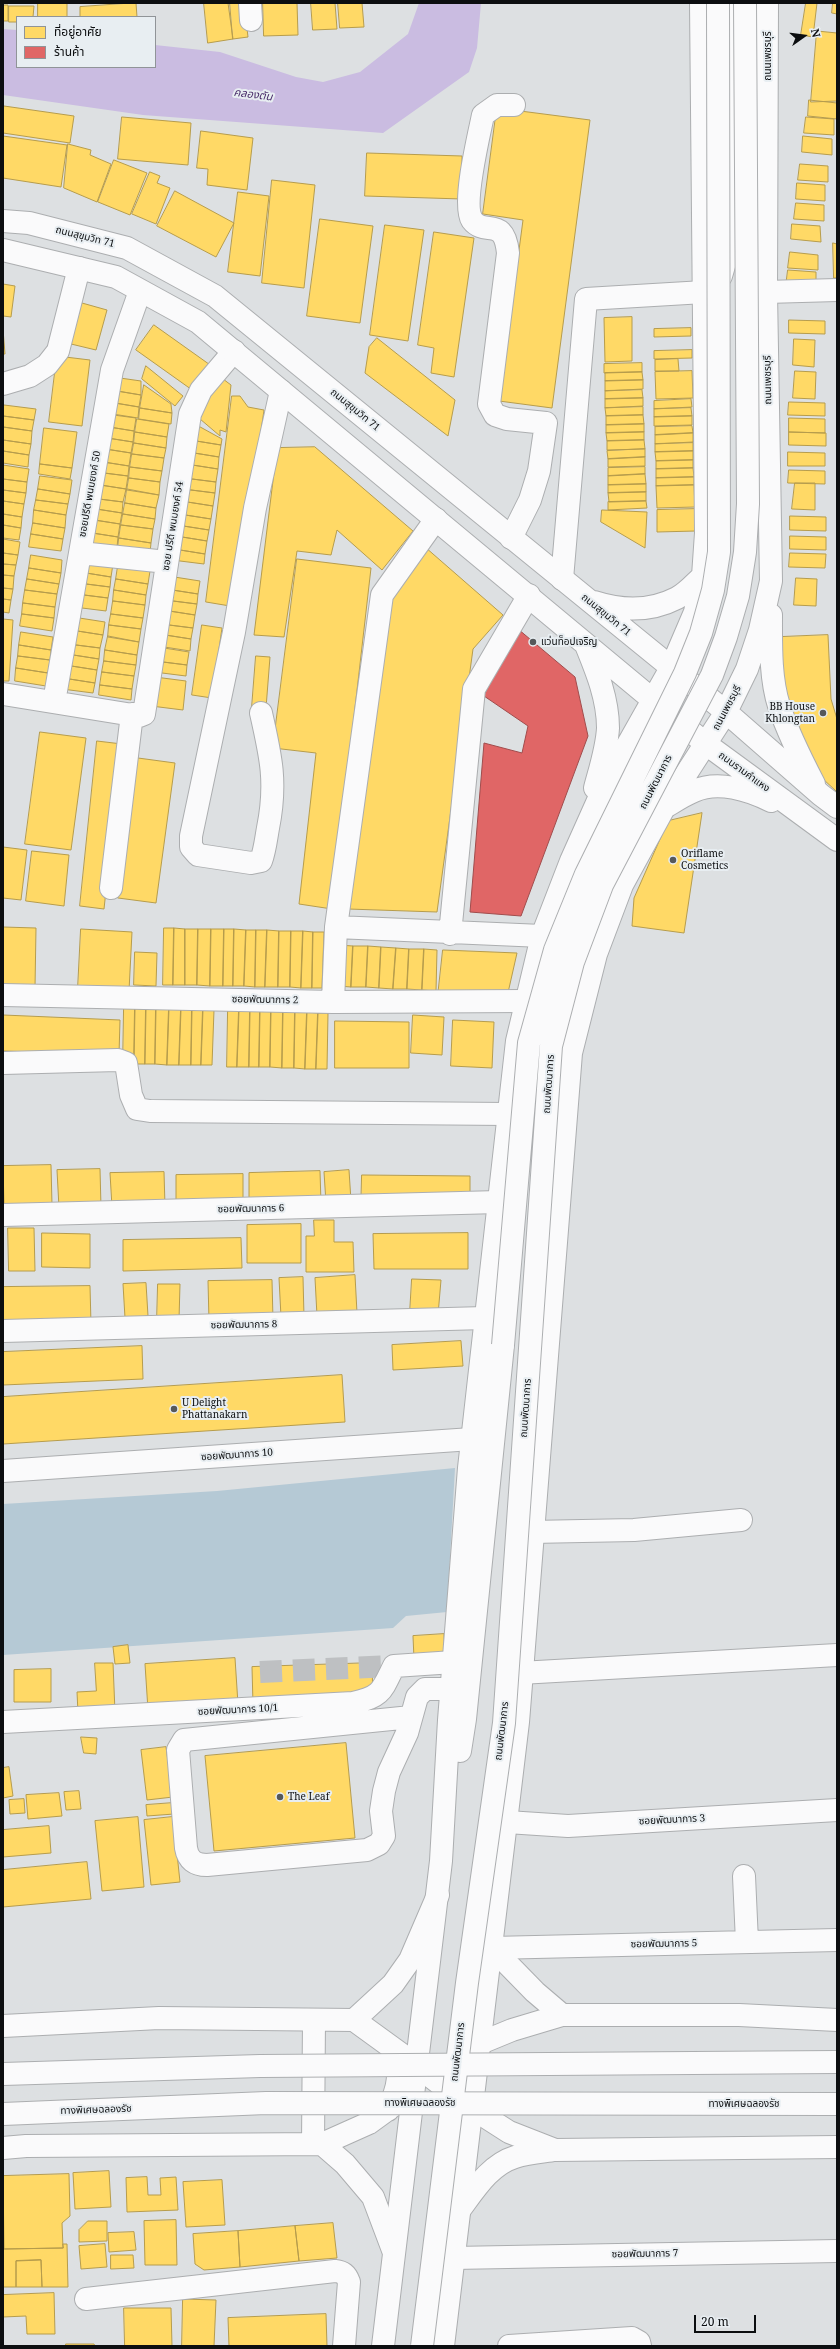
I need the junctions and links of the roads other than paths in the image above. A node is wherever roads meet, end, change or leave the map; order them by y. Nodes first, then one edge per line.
1 (701, 3) edge
2 (718, 3) edge
3 (732, 3) edge
4 (745, 3) edge
5 (767, 3) edge
6 (514, 105) dead end
7 (3, 208) edge
8 (3, 221) edge
9 (29, 223) junction
10 (732, 235) junction
11 (9, 254) edge
12 (79, 268) junction
13 (837, 290) edge
14 (140, 291) junction
15 (704, 292) junction
16 (766, 292) junction
17 (704, 336) junction
18 (570, 348) dead end
19 (234, 351) junction
20 (3, 384) edge
21 (281, 391) junction
22 (546, 423) junction
23 (748, 504) joint
24 (436, 519) junction
25 (511, 538) junction
26 (80, 553) junction
27 (167, 562) junction
28 (704, 576) junction
29 (562, 579) junction
30 (771, 581) junction
31 (529, 596) junction
32 (588, 601) junction
33 (585, 642) junction
34 (671, 668) junction
35 (3, 696) edge
36 (654, 699) junction
37 (54, 702) junction
38 (726, 712) junction
39 (261, 713) dead end
40 (138, 714) junction
41 (706, 744) junction
42 (829, 801) edge
43 (664, 808) junction
44 (805, 817) junction
45 (586, 826) junction
46 (837, 840) edge
47 (111, 888) dead end
48 (336, 927) junction
49 (450, 934) junction
50 (542, 936) junction
51 (3, 995) edge
52 (333, 1002) junction
53 (526, 1005) junction
54 (579, 1019) junction
55 (3, 1063) edge
56 (508, 1114) junction
57 (499, 1202) junction
58 (3, 1215) edge
59 (486, 1318) junction
60 (3, 1331) edge
61 (472, 1439) junction
62 (3, 1471) edge
63 (741, 1520) dead end
64 (531, 1532) junction
65 (837, 1655) edge
66 (454, 1662) junction
67 (520, 1673) junction
68 (452, 1689) junction
69 (411, 1717) junction
70 (3, 1722) edge
71 (837, 1810) edge
72 (507, 1822) junction
73 (441, 1861) junction
74 (744, 1876) dead end
75 (438, 1895) junction
76 (837, 1940) edge
77 (746, 1942) junction
78 (492, 1948) junction
79 (562, 2015) junction
80 (314, 2020) junction
81 (354, 2020) junction
82 (837, 2020) edge
83 (3, 2026) edge
84 (478, 2044) junction
85 (391, 2047) junction
86 (837, 2062) edge
87 (424, 2072) junction
88 (3, 2074) edge
89 (413, 2091) junction
90 (837, 2104) edge
91 (470, 2107) junction
92 (388, 2110) junction
93 (3, 2114) edge
94 (317, 2144) junction
95 (837, 2147) edge
96 (3, 2148) edge
97 (555, 2150) junction
98 (458, 2212) junction
99 (393, 2250) junction
100 (837, 2251) edge
101 (453, 2258) junction
102 (86, 2299) dead end
103 (344, 2346) edge
104 (384, 2346) edge
105 (422, 2346) edge
106 (443, 2346) edge
107 (510, 2346) edge
108 (640, 2346) edge

1 - 15 main road
2 - 73 main road, bridge
3 - 10 main road
4 - 23 main road, ถนนเพชรบุรี, bridge
5 - 16 main road, ถนนเพชรบุรี
6 - 22 main road
7 - 9 main road
8 - 9 main road, ถนนสุขุมวิท 71
9 - 25 main road, ถนนสุขุมวิท 71
10 - 16 main road
10 - 17 main road
11 - 12 main road
12 - 14 main road
12 - 20 main road
13 - 16 main road
14 - 19 main road
14 - 26 main road, ซอยปรีดี พนมยงค์ 50
15 - 17 main road
15 - 29 main road
16 - 30 main road, ถนนเพชรบุรี
17 - 28 main road
18 - 22 main road
19 - 21 main road
19 - 27 main road, ซอย ปรีดี พนมยงค์ 54
21 - 24 main road
21 - 39 main road
22 - 25 main road
23 - 105 main road, ถนนพัฒนาการ, bridge
24 - 31 main road
24 - 48 main road
25 - 29 main road, ถนนสุขุมวิท 71
26 - 27 main road
26 - 37 main road, ซอยปรีดี พนมยงค์ 50
27 - 40 main road, ซอย ปรีดี พนมยงค์ 54
28 - 32 main road
28 - 34 main road
29 - 32 main road, ถนนสุขุมวิท 71
30 - 38 main road, ถนนเพชรบุรี
30 - 42 main road
31 - 33 main road
31 - 49 main road
32 - 34 main road, ถนนสุขุมวิท 71
33 - 36 main road
33 - 45 main road
34 - 36 main road
34 - 38 main road
35 - 37 main road
36 - 41 main road, ถนนรามคำแหง
36 - 45 main road
37 - 40 main road
38 - 41 main road, ถนนเพชรบุรี
38 - 42 main road
40 - 47 main road, ซอย ปรีดี พนมยงค์ 54
41 - 43 main road, ถนนพัฒนาการ
41 - 44 main road, ถนนรามคำแหง
43 - 44 main road
43 - 54 main road, ถนนพัฒนาการ
44 - 46 main road, ถนนรามคำแหง
45 - 50 main road
48 - 49 main road
48 - 52 main road
49 - 50 main road
50 - 53 main road
51 - 52 main road, ซอยพัฒนาการ 2
52 - 53 main road, ซอยพัฒนาการ 2
53 - 54 main road, ซอยพัฒนาการ 2
53 - 56 main road
54 - 64 main road, ถนนพัฒนาการ
55 - 56 main road
56 - 57 main road
57 - 58 main road, ซอยพัฒนาการ 6
57 - 59 main road
59 - 60 main road, ซอยพัฒนาการ 8
59 - 61 main road
61 - 62 main road, ซอยพัฒนาการ 10
61 - 66 main road
63 - 64 main road
64 - 67 main road, ถนนพัฒนาการ
65 - 67 main road
66 - 68 main road
66 - 70 main road, ซอยพัฒนาการ 10/1
67 - 72 main road, ถนนพัฒนาการ
68 - 69 main road
68 - 73 main road
69 - 69 main road
71 - 72 main road, ซอยพัฒนาการ 3
72 - 78 main road, ถนนพัฒนาการ
73 - 75 main road
74 - 77 main road
75 - 81 main road
75 - 87 main road
76 - 77 main road, ซอยพัฒนาการ 5
77 - 78 main road, ซอยพัฒนาการ 5
78 - 79 main road
78 - 84 main road, ถนนพัฒนาการ
79 - 82 main road
79 - 84 main road
80 - 81 main road
80 - 83 main road
80 - 94 main road
81 - 85 main road
84 - 87 main road
84 - 91 main road, ถนนพัฒนาการ
85 - 87 main road
85 - 92 main road
86 - 88 main road, bridge
87 - 89 main road
87 - 91 main road
89 - 92 main road
89 - 99 main road
90 - 93 main road, ทางพิเศษฉลองรัช, bridge
91 - 97 main road
91 - 98 main road, ถนนพัฒนาการ
92 - 94 main road
94 - 96 main road
94 - 99 main road
95 - 97 main road
97 - 98 main road
98 - 101 main road, ถนนพัฒนาการ
99 - 104 main road
100 - 101 main road, ซอยพัฒนาการ 7
101 - 106 main road, ถนนพัฒนาการ
102 - 103 main road
107 - 108 main road

